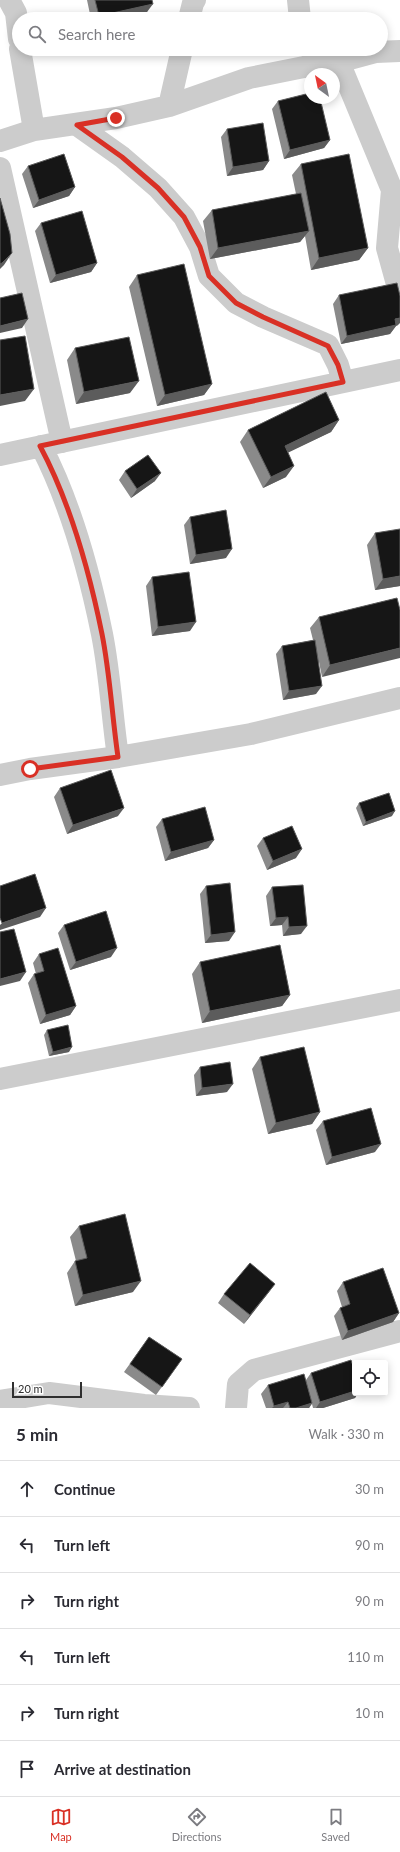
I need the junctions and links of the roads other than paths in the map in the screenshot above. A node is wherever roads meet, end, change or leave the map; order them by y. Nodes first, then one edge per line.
1 (9, 0) edge
2 (195, 0) edge
3 (298, 0) edge
4 (15, 12) edge
5 (191, 12) edge
6 (299, 12) edge
7 (400, 51) edge
8 (388, 52) edge
9 (21, 56) edge
10 (180, 56) edge
11 (361, 56) edge
12 (303, 58) edge
13 (339, 62) junction
14 (169, 106) junction
15 (77, 125) junction
16 (34, 130) junction
17 (0, 142) edge
18 (0, 168) edge
19 (400, 295) edge
20 (400, 370) edge
21 (343, 382) junction
22 (62, 442) junction
23 (40, 446) junction
24 (0, 455) edge
25 (400, 698) edge
26 (118, 757) junction
27 (0, 775) edge
28 (400, 1000) edge
29 (0, 1080) edge
30 (400, 1332) edge
31 (0, 1401) edge
32 (189, 1408) edge
33 (236, 1408) edge

1 - 4 street
2 - 5 street
3 - 6 street
7 - 8 street
9 - 16 street
10 - 14 street
11 - 13 street
12 - 13 street
12 - 14 street
13 - 19 street
14 - 15 street
15 - 16 street
15 - 21 street
16 - 17 street
18 - 22 street
20 - 21 street
21 - 22 street
22 - 23 street
23 - 24 street
23 - 26 street
25 - 26 street
26 - 27 street
28 - 29 street
30 - 33 street
31 - 32 street

